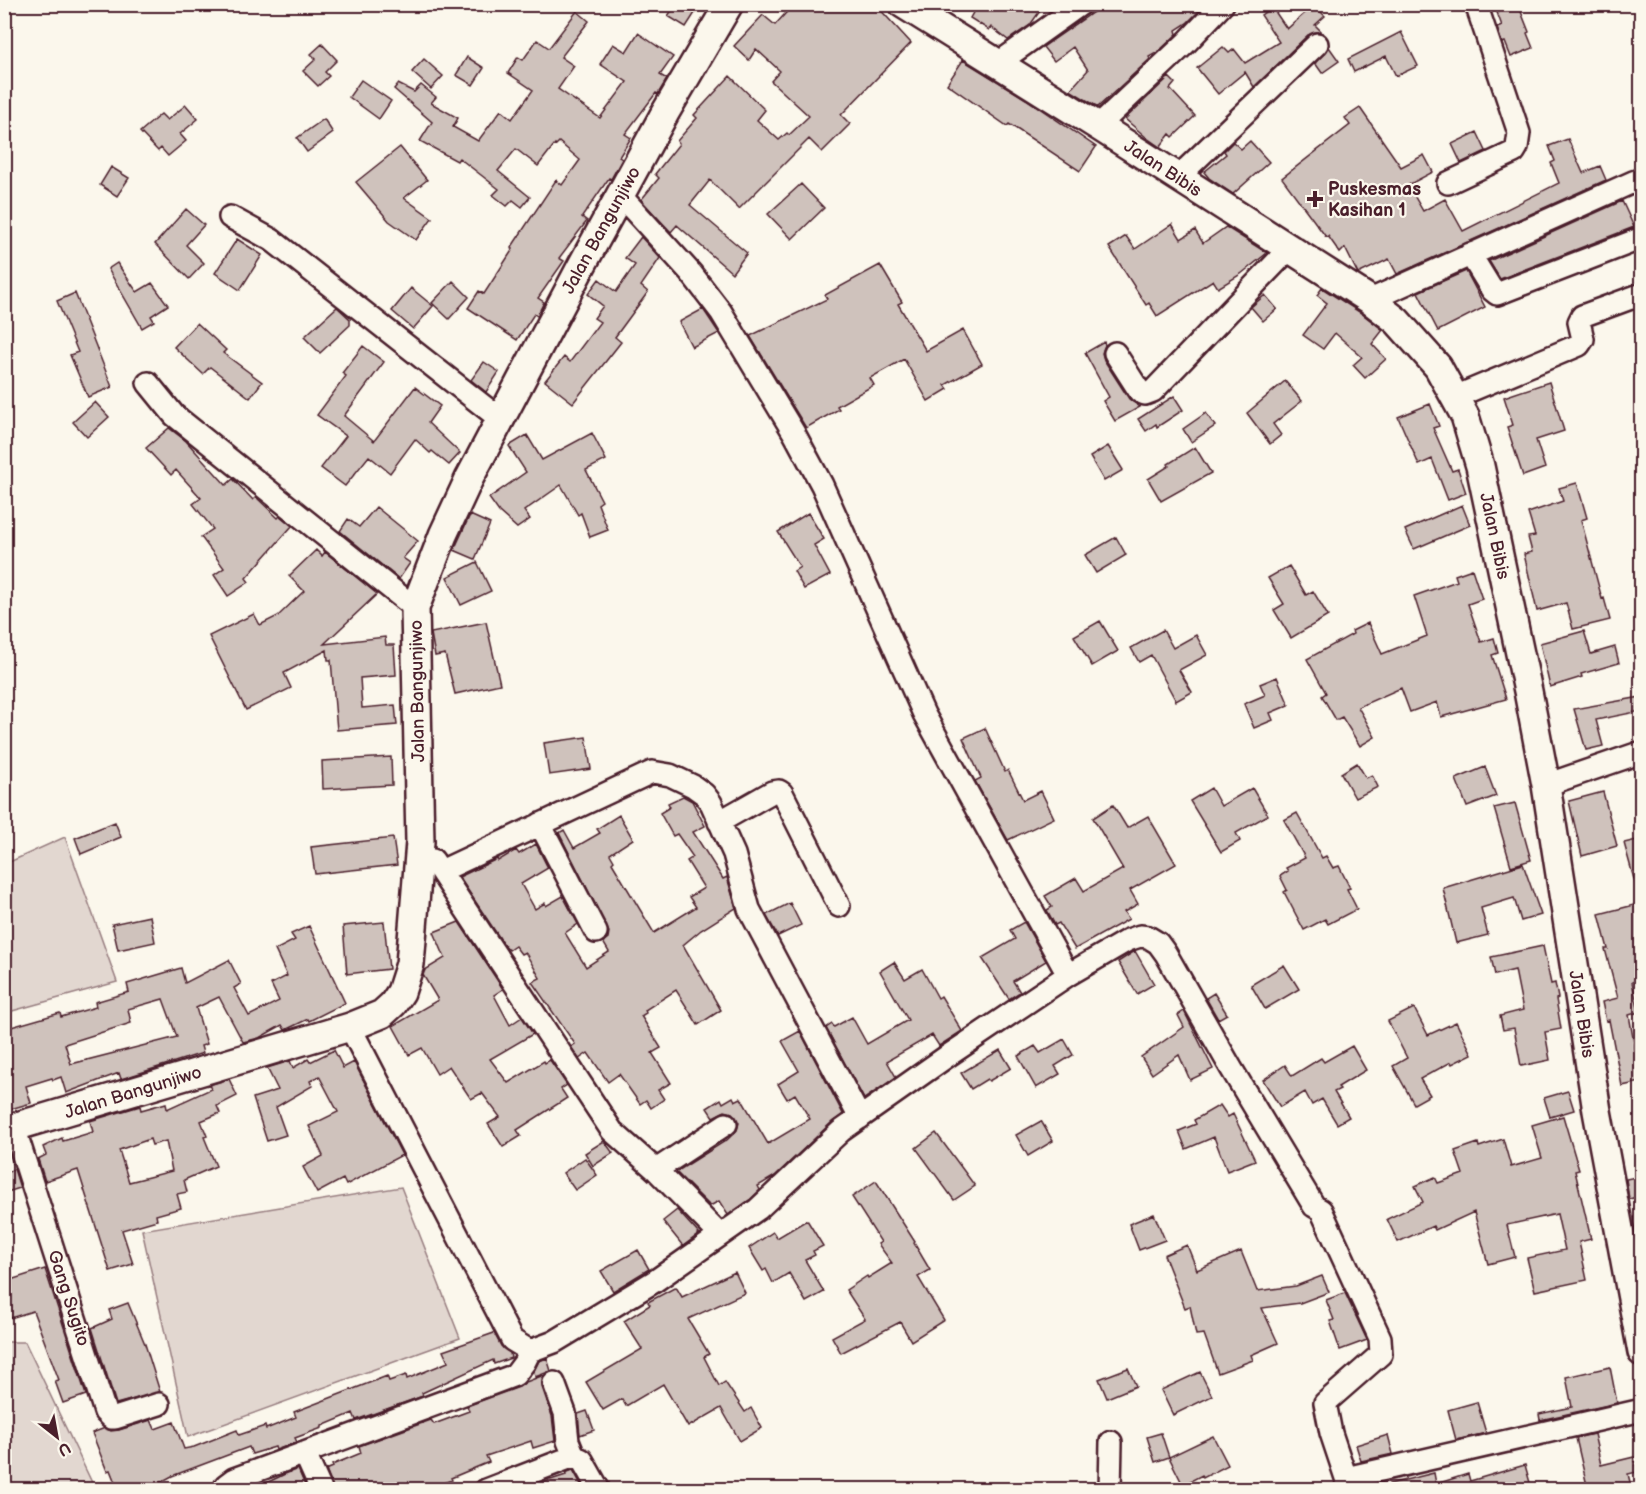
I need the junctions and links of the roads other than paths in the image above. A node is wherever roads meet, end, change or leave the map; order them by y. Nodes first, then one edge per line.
1 (729, 4) edge
2 (903, 4) edge
3 (1082, 4) edge
4 (1223, 4) edge
5 (1476, 4) edge
6 (1317, 44) dead end
7 (997, 64) junction
8 (1098, 126) junction
9 (1178, 177) junction
10 (1641, 182) edge
11 (1448, 183) dead end
12 (620, 195) junction
13 (230, 217) dead end
14 (1641, 238) edge
15 (1289, 249) junction
16 (1470, 254) junction
17 (1641, 294) edge
18 (1370, 300) junction
19 (1114, 353) dead end
20 (148, 383) dead end
21 (1455, 397) junction
22 (500, 419) junction
23 (415, 608) junction
24 (1641, 752) edge
25 (1546, 785) junction
26 (719, 822) junction
27 (540, 824) junction
28 (420, 842) junction
29 (441, 871) junction
30 (839, 906) dead end
31 (596, 932) dead end
32 (1068, 975) junction
33 (350, 1027) junction
34 (860, 1118) junction
35 (726, 1124) dead end
36 (9, 1128) edge
37 (656, 1170) junction
38 (720, 1235) junction
39 (1638, 1306) edge
40 (530, 1351) junction
41 (1641, 1352) edge
42 (554, 1383) dead end
43 (159, 1404) dead end
44 (1641, 1410) edge
45 (1111, 1442) dead end
46 (304, 1454) junction
47 (574, 1456) junction
48 (1348, 1484) edge
49 (221, 1488) edge
50 (321, 1490) edge
51 (486, 1490) edge
52 (599, 1490) edge
53 (1110, 1490) edge

1 - 12 main road, Jalan Bangunjiwo
2 - 7 main road, Jalan Bibis
3 - 7 street
4 - 8 street
5 - 11 street
6 - 9 street
7 - 8 main road, Jalan Bibis
8 - 9 main road, Jalan Bibis
9 - 15 main road, Jalan Bibis
10 - 16 street
12 - 22 main road, Jalan Bangunjiwo
12 - 32 street
13 - 22 street
14 - 16 street
15 - 18 main road, Jalan Bibis
15 - 19 street
16 - 18 street
17 - 21 street
18 - 21 main road, Jalan Bibis
20 - 23 street
21 - 25 main road, Jalan Bibis
22 - 23 main road, Jalan Bangunjiwo
23 - 28 main road, Jalan Bangunjiwo
24 - 25 street
25 - 39 main road, Jalan Bibis
26 - 27 street
26 - 30 street
26 - 34 street
27 - 29 street
27 - 31 street
28 - 29 street
28 - 33 main road, Jalan Bangunjiwo
29 - 37 street
32 - 34 street
32 - 48 street
33 - 36 main road, Jalan Bangunjiwo
33 - 40 street
34 - 38 street
35 - 37 street
36 - 43 street, Gang Sugito
37 - 38 street
38 - 40 street
39 - 41 main road, Jalan Bibis
40 - 46 street
42 - 47 street
44 - 48 street
45 - 53 street
46 - 49 street
46 - 50 street
47 - 51 street
47 - 52 street

